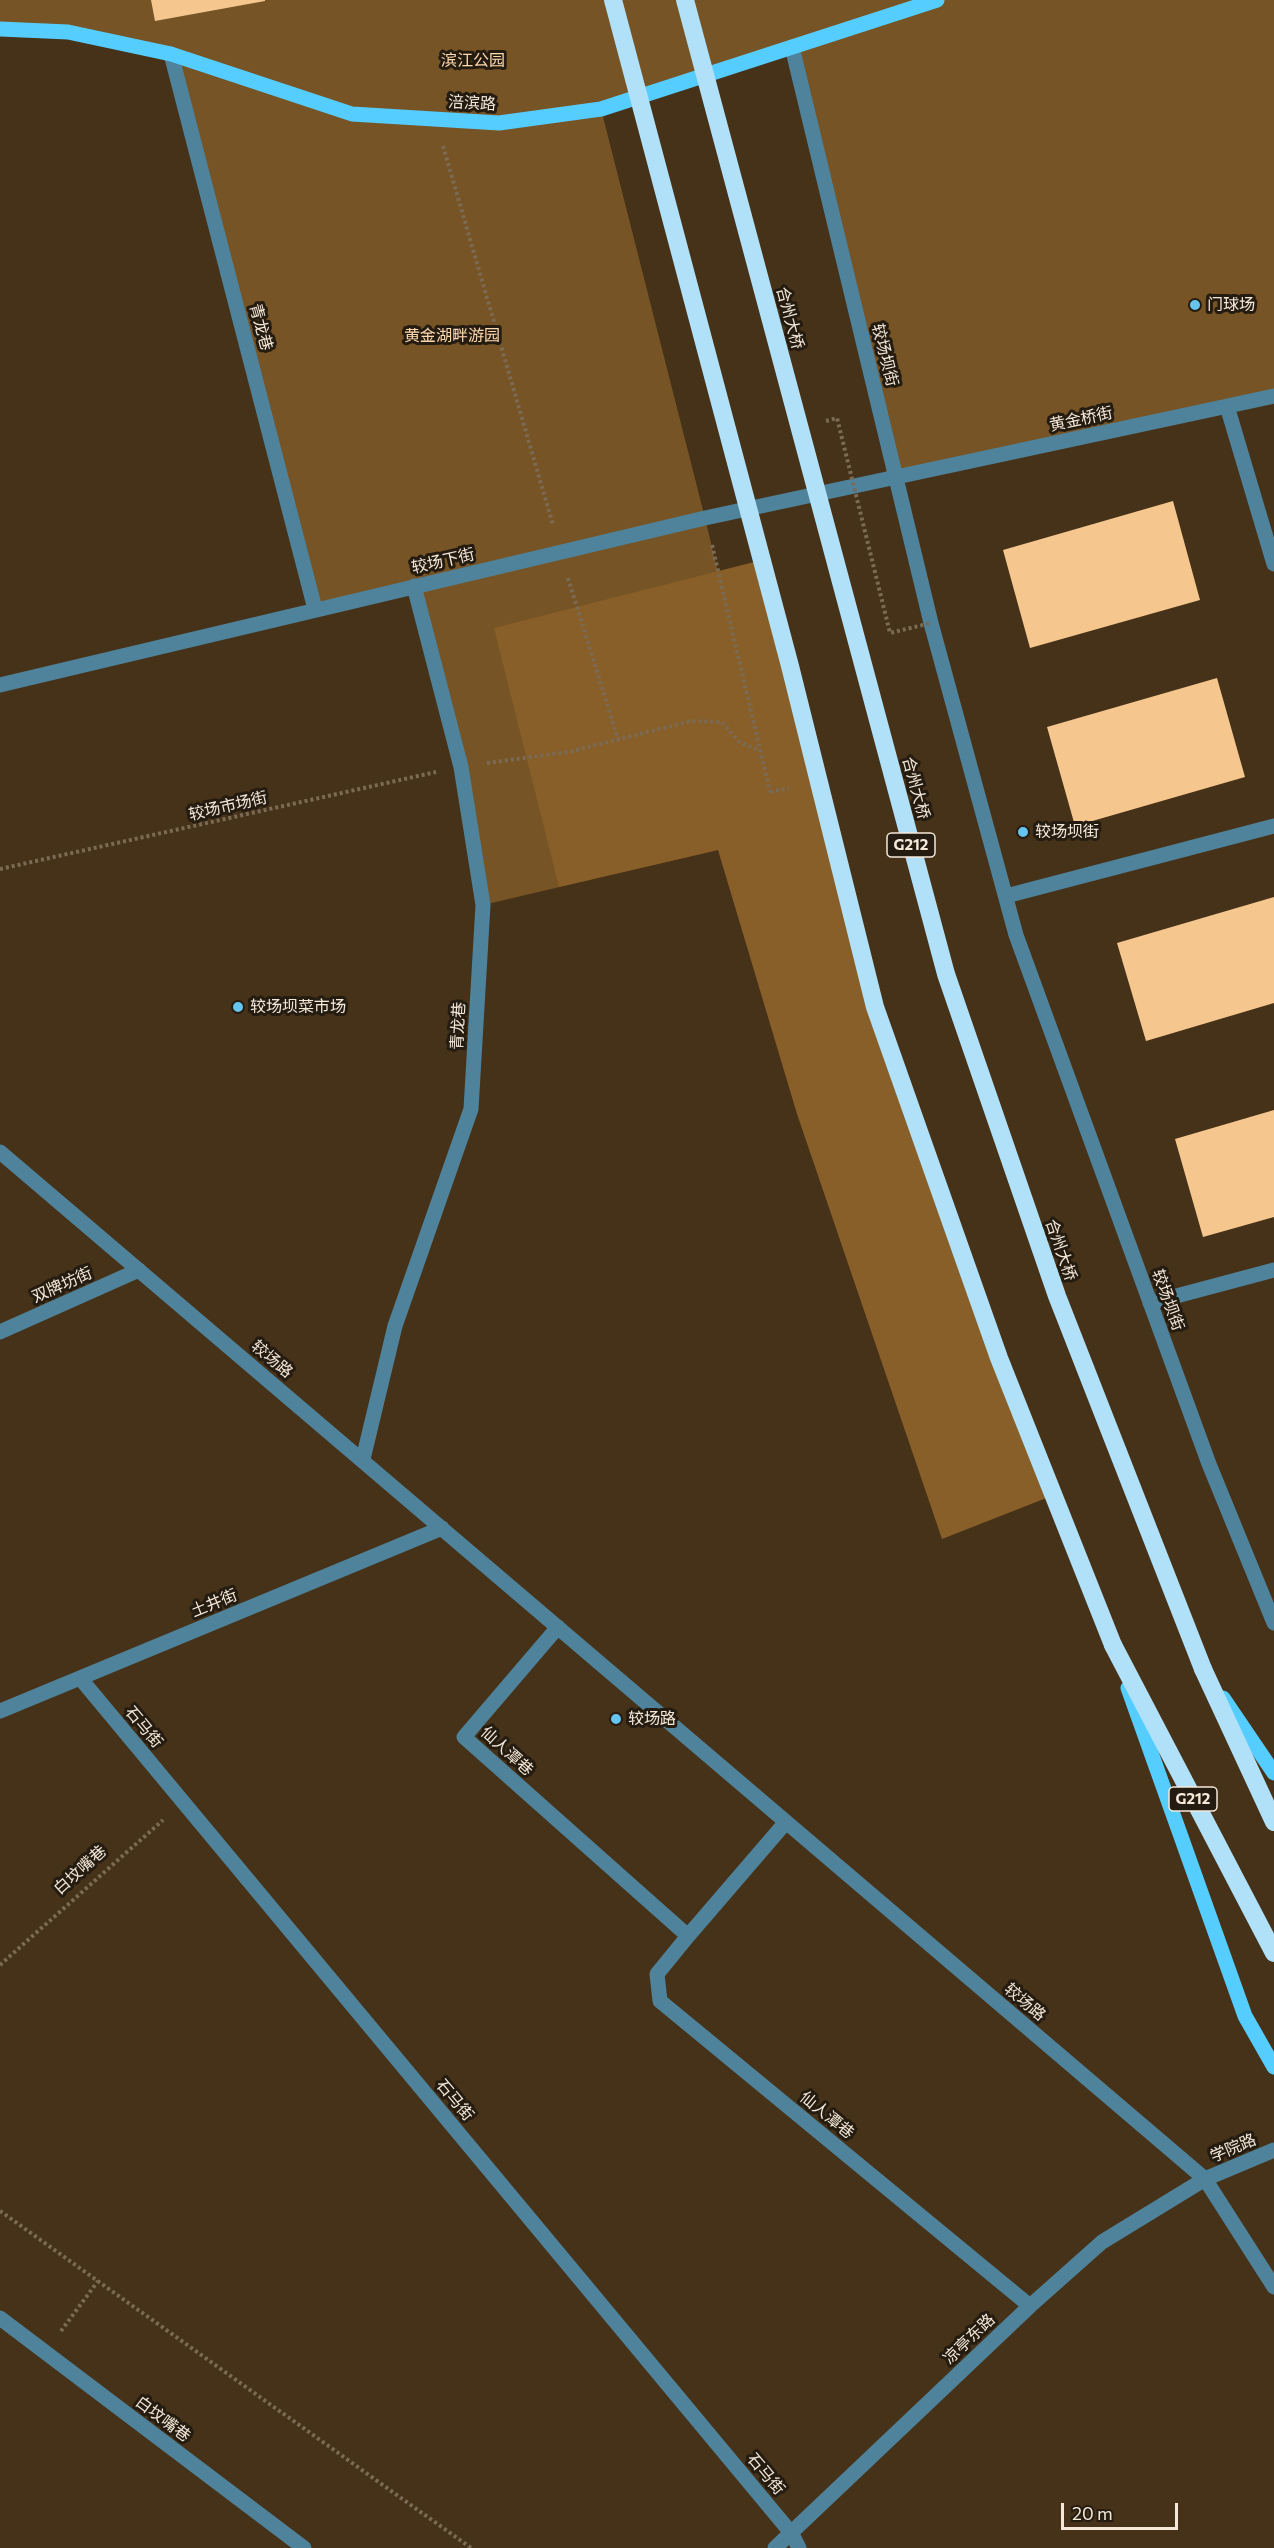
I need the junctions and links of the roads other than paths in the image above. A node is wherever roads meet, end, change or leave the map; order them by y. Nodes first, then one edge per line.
1 (612, 0) edge
2 (685, 0) edge
3 (937, 0) edge
4 (0, 29) edge
5 (792, 47) junction
6 (171, 54) junction
7 (1274, 396) edge
8 (1227, 406) junction
9 (896, 477) junction
10 (1274, 564) edge
11 (414, 586) junction
12 (315, 609) junction
13 (0, 685) edge
14 (1274, 826) edge
15 (1006, 896) junction
16 (0, 1152) edge
17 (139, 1270) junction
18 (1274, 1270) edge
19 (1150, 1303) junction
20 (0, 1332) edge
21 (363, 1459) junction
22 (442, 1528) junction
23 (1274, 1623) edge
24 (558, 1627) junction
25 (1113, 1645) junction
26 (1203, 1669) junction
27 (80, 1678) junction
28 (0, 1711) edge
29 (1274, 1773) edge
30 (786, 1822) junction
31 (1274, 1822) edge
32 (688, 1936) junction
33 (1274, 1953) edge
34 (1274, 2067) edge
35 (1274, 2150) edge
36 (1205, 2179) junction
37 (1274, 2287) edge
38 (1030, 2306) junction
39 (0, 2318) edge
40 (792, 2534) junction
41 (304, 2548) edge
42 (775, 2548) edge
43 (799, 2548) edge

1 - 25 highway, G212, bridge
2 - 26 highway, 合州大桥 / G212, bridge
3 - 5 main road, 涪滨路
4 - 6 main road, 涪滨路
5 - 6 main road, 涪滨路
5 - 9 street, 较场坝街
6 - 12 street, 青龙巷
7 - 8 street, 黄金桥街
8 - 9 street, 黄金桥街
8 - 10 street
9 - 11 street, 较场下街
9 - 15 street, 较场坝街
11 - 12 street, 较场下街
11 - 21 street, 青龙巷
12 - 13 street, 较场下街
14 - 15 street
15 - 19 street, 较场坝街
16 - 17 street, 较场路
17 - 20 street, 双牌坊街
17 - 21 street, 较场路
18 - 19 street
19 - 23 street, 较场坝街
21 - 22 street, 较场路
22 - 24 street, 较场路
22 - 27 street, 土井街
24 - 30 street, 较场路
24 - 32 street, 仙人潭巷
25 - 33 highway, G212
25 - 34 main road
26 - 29 main road
26 - 31 highway, G212
27 - 28 street, 土井街
27 - 40 street, 石马街
30 - 32 street, 仙人潭巷
30 - 36 street, 较场路
32 - 38 street, 仙人潭巷
35 - 36 street, 学院路
36 - 37 street, 较场路
36 - 38 street, 凉亭东路
38 - 40 street, 凉亭东路
39 - 41 street, 白坟嘴巷
40 - 42 street, 凉亭东路
40 - 43 street, 石马街

